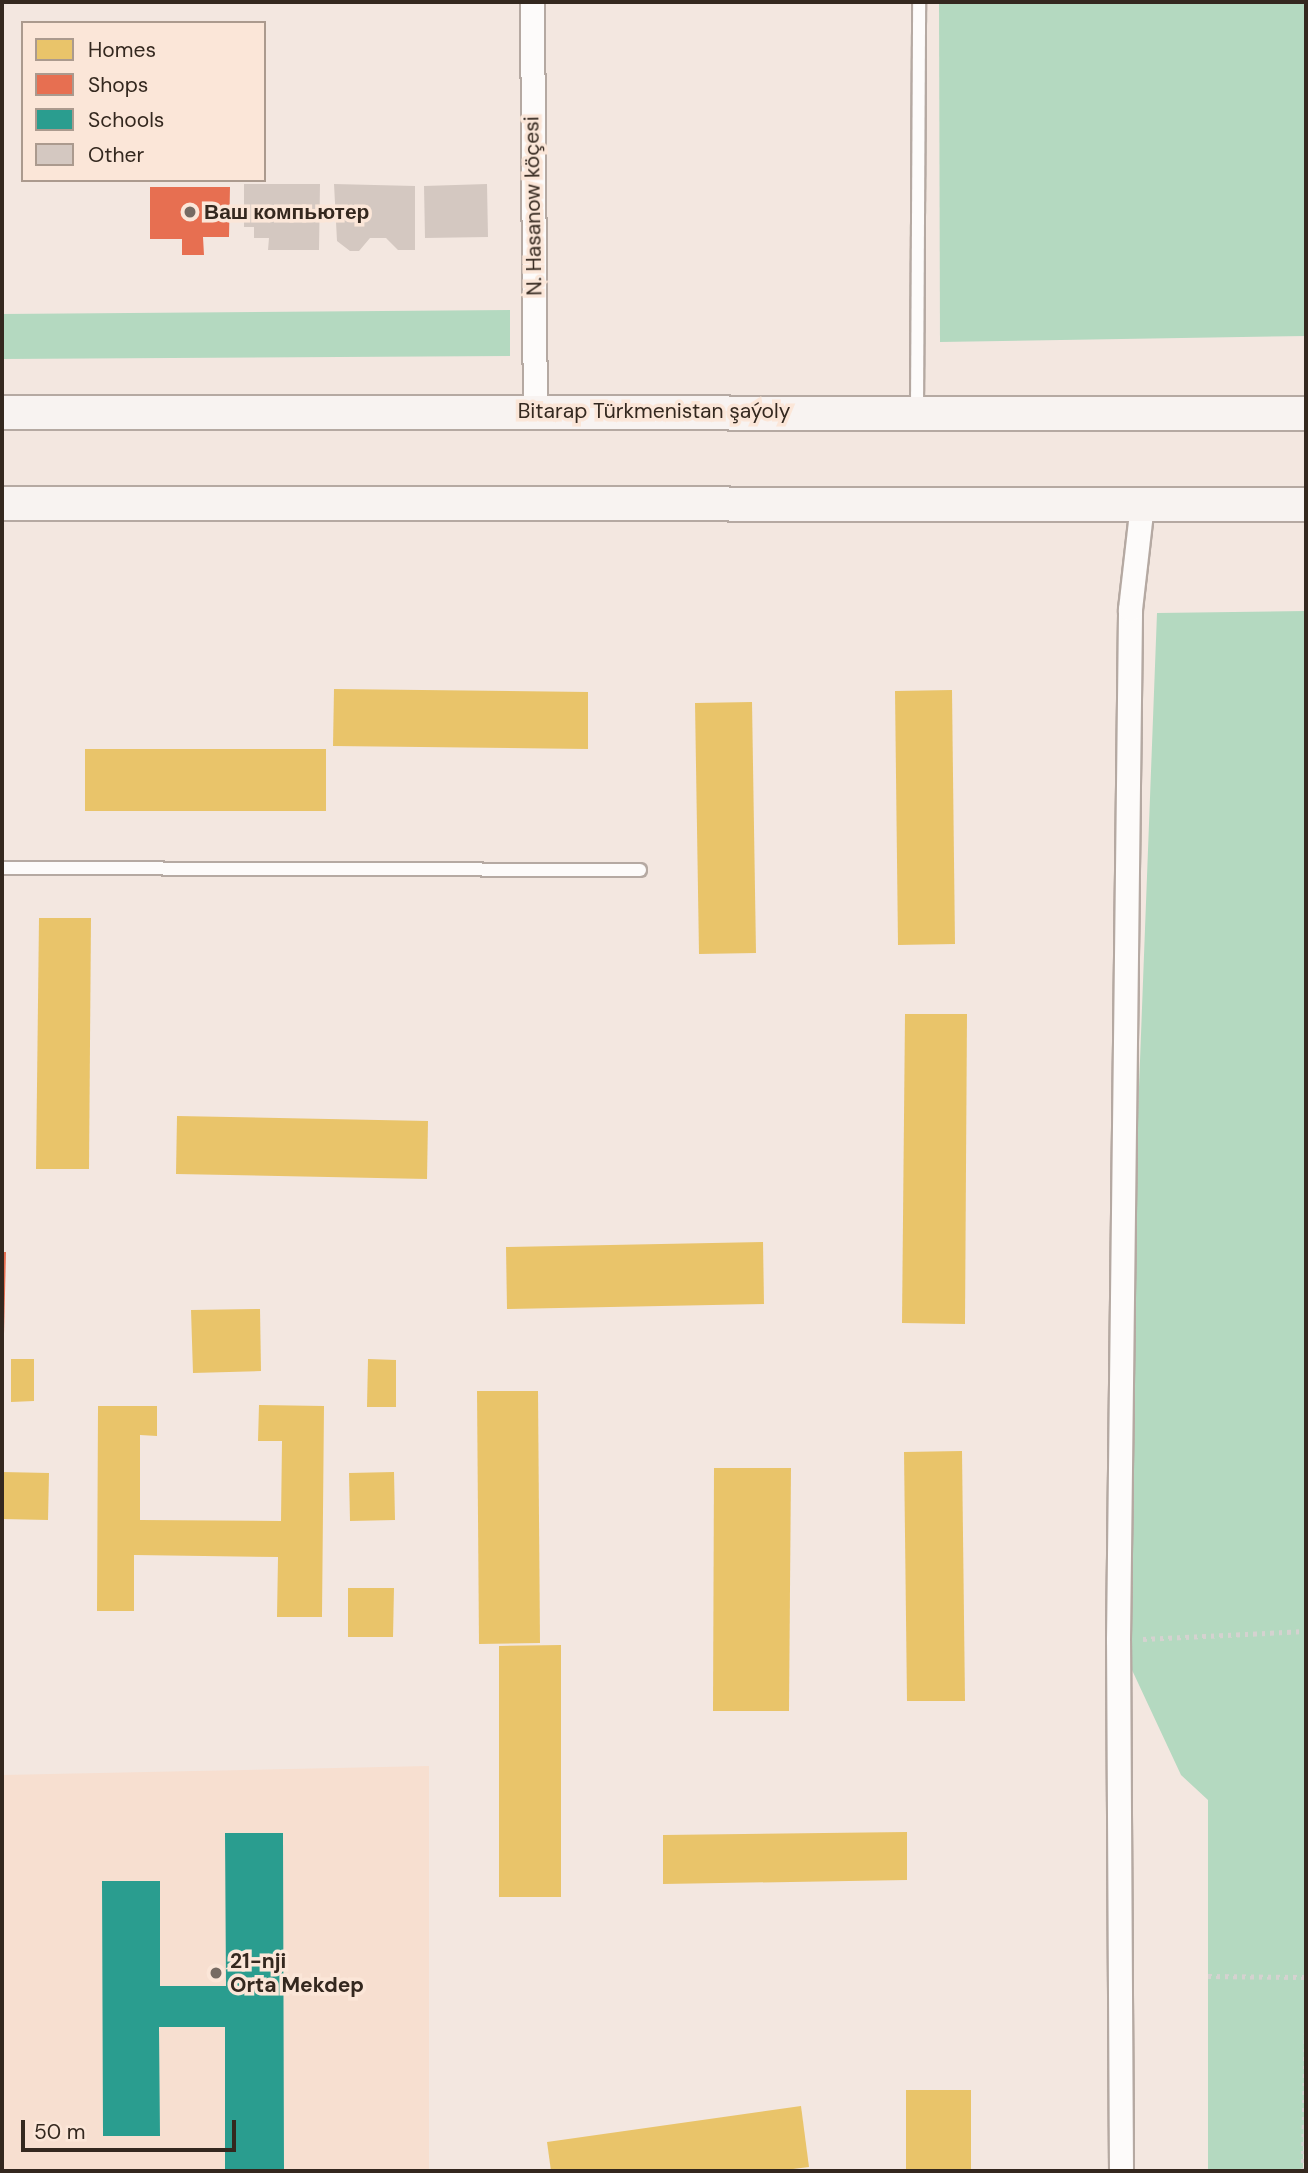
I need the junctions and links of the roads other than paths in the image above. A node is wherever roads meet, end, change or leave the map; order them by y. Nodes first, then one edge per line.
1 (532, 2) edge
2 (919, 2) edge
3 (535, 410) junction
4 (2, 412) edge
5 (917, 412) junction
6 (1306, 413) edge
7 (2, 503) edge
8 (1142, 504) junction
9 (1306, 504) edge
10 (2, 868) edge
11 (640, 870) dead end
12 (1121, 2171) edge

1 - 3 street, N. Hasanow köçesi
2 - 5 lane
3 - 4 main road, Bitarap Türkmenistan şaýoly
3 - 5 main road, Bitarap Türkmenistan şaýoly
5 - 6 main road, Bitarap Türkmenistan şaýoly
7 - 8 main road
8 - 9 main road
8 - 12 street
10 - 11 lane

